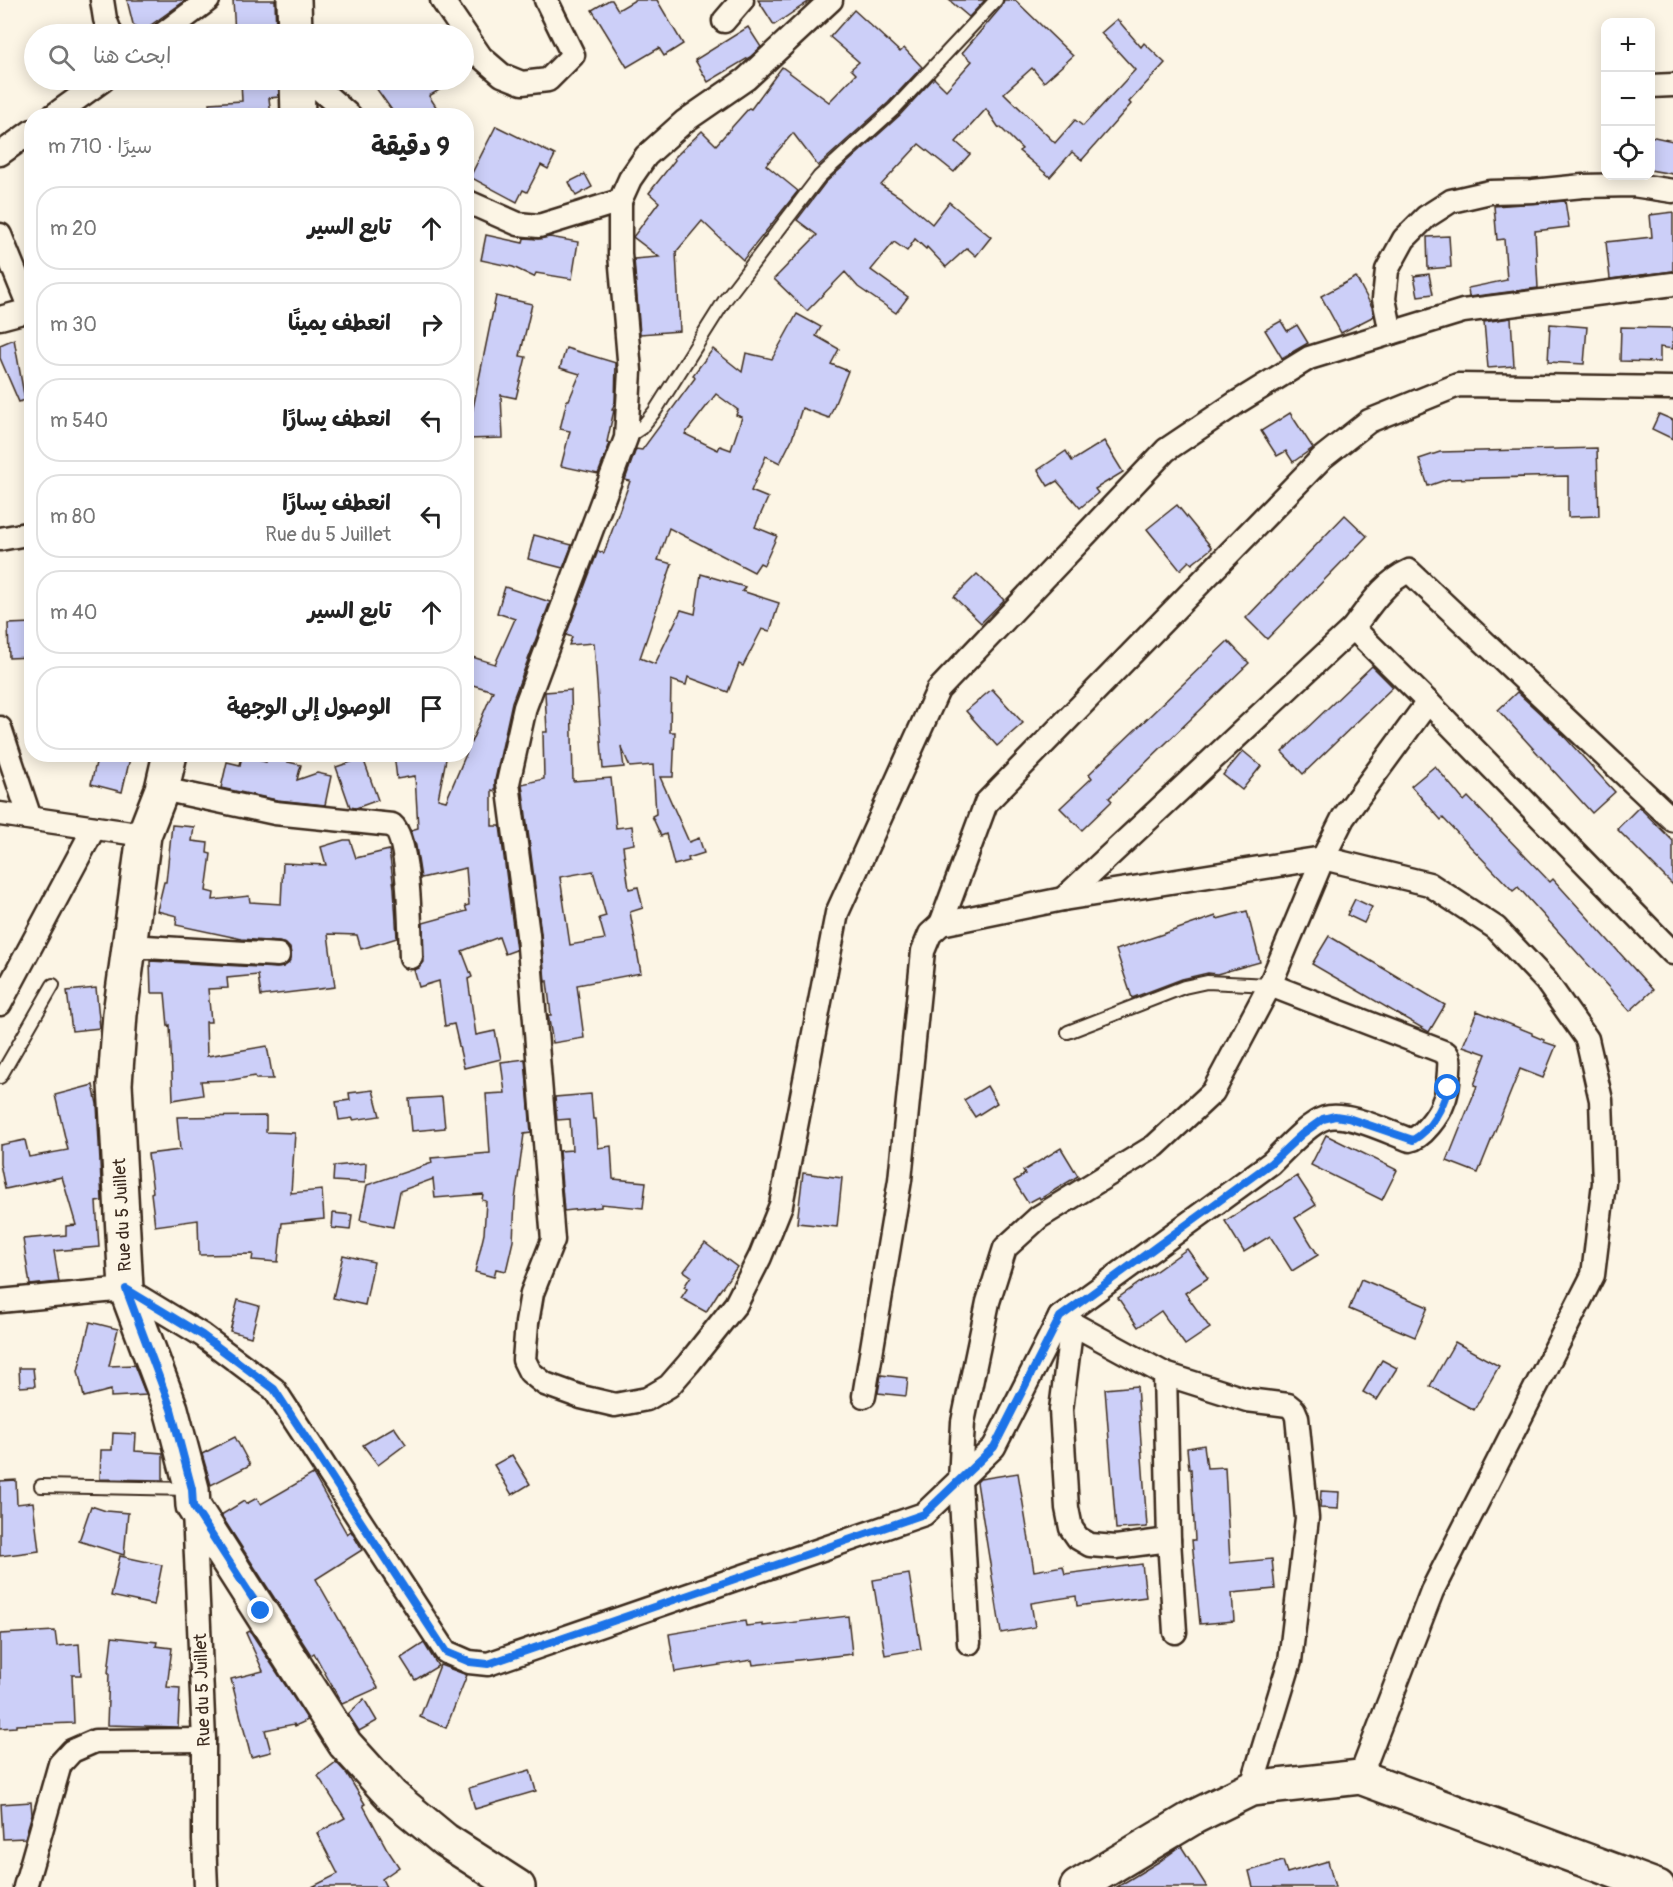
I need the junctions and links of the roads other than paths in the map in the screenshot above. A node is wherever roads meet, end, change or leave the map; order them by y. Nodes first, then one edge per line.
1 (102, 0) edge
2 (208, 0) edge
3 (294, 0) edge
4 (442, 0) edge
5 (546, 0) edge
6 (741, 0) edge
7 (831, 0) edge
8 (996, 0) edge
9 (724, 21) dead end
10 (107, 24) edge
11 (176, 24) edge
12 (295, 24) edge
13 (458, 24) edge
14 (474, 47) edge
15 (1673, 85) edge
16 (1655, 86) edge
17 (88, 90) edge
18 (297, 90) edge
19 (320, 90) edge
20 (64, 108) edge
21 (298, 108) edge
22 (341, 108) edge
23 (24, 137) edge
24 (0, 154) edge
25 (1673, 191) edge
26 (620, 201) junction
27 (474, 205) edge
28 (0, 236) edge
29 (1673, 284) edge
30 (24, 295) edge
31 (24, 313) edge
32 (0, 318) edge
33 (1390, 333) junction
34 (1673, 388) edge
35 (626, 438) junction
36 (24, 534) edge
37 (0, 539) edge
38 (1353, 628) junction
39 (1428, 702) junction
40 (0, 728) edge
41 (168, 762) edge
42 (162, 789) junction
43 (0, 814) edge
44 (30, 818) junction
45 (1673, 820) edge
46 (94, 828) junction
47 (144, 835) junction
48 (1323, 858) junction
49 (1063, 899) junction
50 (941, 924) junction
51 (129, 946) junction
52 (1673, 953) edge
53 (278, 955) dead end
54 (411, 957) dead end
55 (53, 985) dead end
56 (1270, 985) junction
57 (0, 1004) edge
58 (1068, 1032) dead end
59 (0, 1077) edge
60 (126, 1289) junction
61 (0, 1301) edge
62 (1066, 1320) junction
63 (1165, 1374) junction
64 (864, 1396) dead end
65 (960, 1480) junction
66 (41, 1486) dead end
67 (193, 1498) junction
68 (1169, 1540) junction
69 (1175, 1632) dead end
70 (969, 1643) dead end
71 (204, 1740) junction
72 (1359, 1777) junction
73 (1251, 1789) junction
74 (25, 1887) edge
75 (206, 1887) edge
76 (518, 1887) edge
77 (1077, 1887) edge
78 (1658, 1887) edge

1 - 10 street
2 - 11 street
3 - 12 street
4 - 13 street
5 - 14 street
6 - 9 street
7 - 26 street
8 - 35 lane
15 - 16 street
17 - 20 street
18 - 21 street
19 - 22 street
23 - 24 street
25 - 33 street
26 - 27 street
26 - 35 street
28 - 30 street
29 - 33 street
31 - 32 street
33 - 35 street
34 - 50 street
36 - 37 street
38 - 39 street
38 - 45 street
38 - 49 street
39 - 48 street
39 - 52 street
40 - 44 street
41 - 42 street, Rue du 5 Juillet
42 - 47 street, Rue du 5 Juillet
42 - 54 street
43 - 44 street
44 - 46 street
46 - 47 street
46 - 57 street
47 - 51 street, Rue du 5 Juillet
48 - 49 street
48 - 56 street
48 - 72 street
49 - 50 street
50 - 64 street
51 - 53 street
51 - 60 street, Rue du 5 Juillet
55 - 59 lane
56 - 58 lane
56 - 62 street
56 - 65 street
60 - 61 street
60 - 65 street
60 - 67 street, Rue du 5 Juillet
62 - 63 street
62 - 65 street
62 - 68 street
63 - 68 street
63 - 73 street
65 - 70 street
66 - 67 lane
67 - 71 street, Rue du 5 Juillet
67 - 76 street
68 - 69 street
71 - 74 street
71 - 75 street, Rue du 5 Juillet
72 - 73 street
72 - 78 street
73 - 77 street

